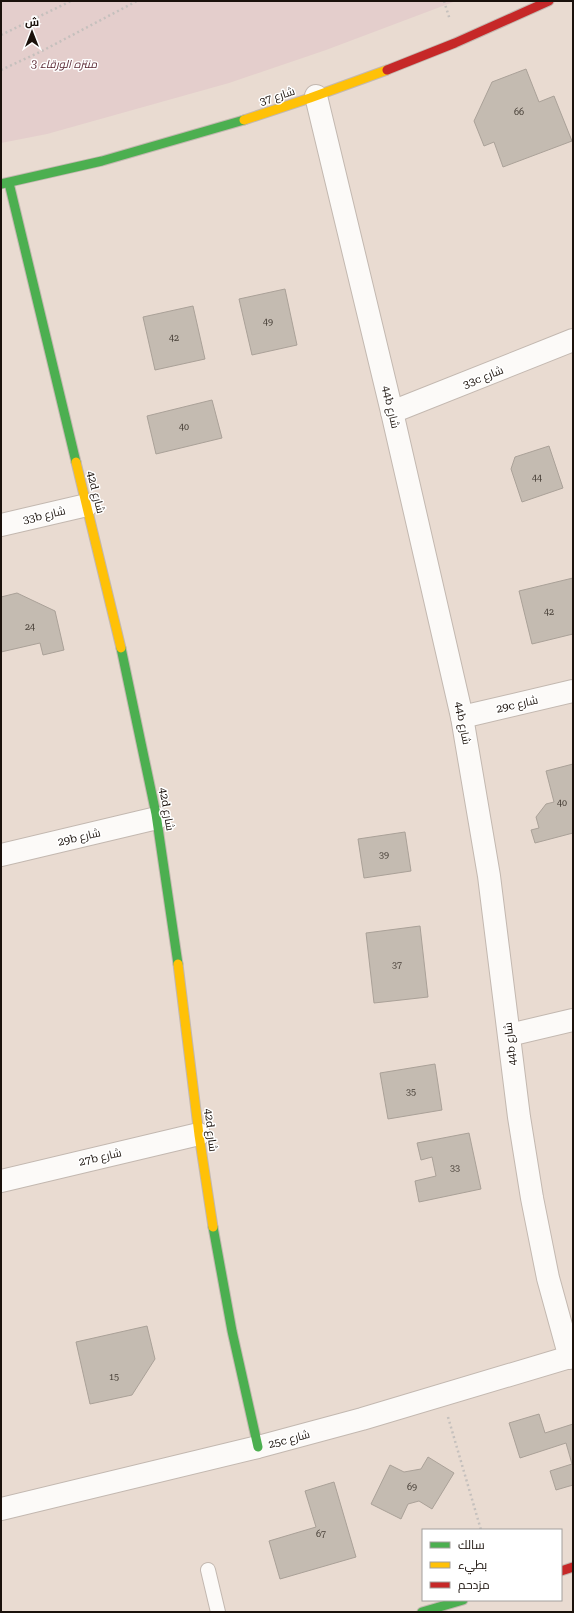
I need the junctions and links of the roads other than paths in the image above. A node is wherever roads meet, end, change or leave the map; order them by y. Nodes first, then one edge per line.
1 (549, 1) edge
2 (316, 96) junction
3 (5, 184) edge
4 (573, 340) edge
5 (392, 412) junction
6 (87, 505) junction
7 (1, 525) edge
8 (573, 691) edge
9 (462, 717) junction
10 (157, 818) junction
11 (1, 855) edge
12 (573, 1020) edge
13 (509, 1036) junction
14 (199, 1134) junction
15 (1, 1181) edge
16 (571, 1357) edge
17 (258, 1447) junction
18 (1, 1509) edge
19 (573, 1567) edge
20 (208, 1570) dead end
21 (562, 1571) edge
22 (460, 1601) edge
23 (218, 1612) edge
24 (422, 1612) edge

1 - 2 street, شارع 37
2 - 3 street, شارع 37
2 - 5 street, 44b شارع
3 - 6 street, 42d شارع
4 - 5 street, 33c شارع
5 - 9 street, 44b شارع
6 - 7 street, 33b شارع
6 - 10 street, 42d شارع
8 - 9 street, 29c شارع
9 - 13 street, 44b شارع
10 - 11 street, 29b شارع
10 - 14 street, 42d شارع
12 - 13 street
13 - 16 street, 44b شارع
14 - 15 street, 27b شارع
14 - 17 street, 42d شارع
16 - 17 street, 25c شارع
17 - 18 street, 25c شارع
19 - 21 street
20 - 23 lane
22 - 24 street

